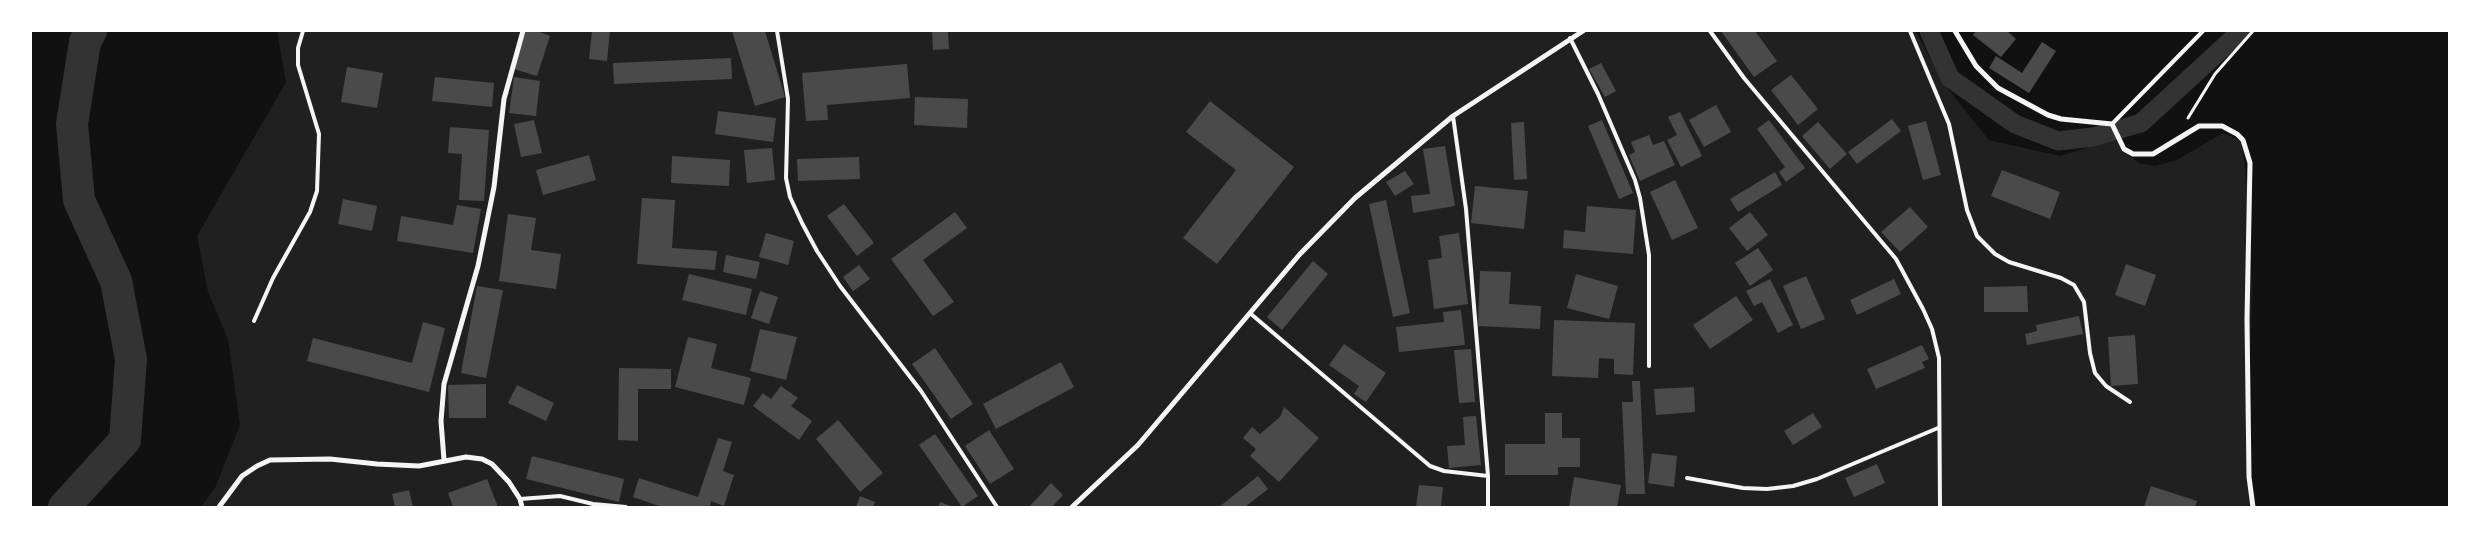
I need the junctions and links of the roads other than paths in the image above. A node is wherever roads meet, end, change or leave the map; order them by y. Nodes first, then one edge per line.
1 (303, 31) edge
2 (524, 31) edge
3 (777, 31) edge
4 (1583, 31) edge
5 (1710, 31) edge
6 (1910, 31) edge
7 (1955, 31) edge
8 (2203, 31) edge
9 (1570, 38) junction
10 (1453, 116) junction
11 (2113, 126) junction
12 (1251, 314) junction
13 (254, 321) dead end
14 (1649, 366) dead end
15 (2130, 402) dead end
16 (1938, 428) junction
17 (444, 460) junction
18 (1488, 476) junction
19 (1687, 478) dead end
20 (520, 499) junction
21 (219, 507) edge
22 (522, 507) edge
23 (626, 507) edge
24 (997, 507) edge
25 (1072, 507) edge
26 (1488, 507) edge
27 (1940, 507) edge
28 (2253, 507) edge

1 - 13 lane
2 - 17 street
3 - 24 lane
4 - 9 street
5 - 16 lane
6 - 15 lane
7 - 11 street
8 - 11 lane
9 - 10 street
9 - 14 lane
10 - 12 street
10 - 18 lane
11 - 28 street
12 - 18 lane
12 - 25 street
16 - 19 lane
16 - 27 lane
17 - 20 street
17 - 21 street
18 - 26 lane
20 - 22 street
20 - 23 lane

